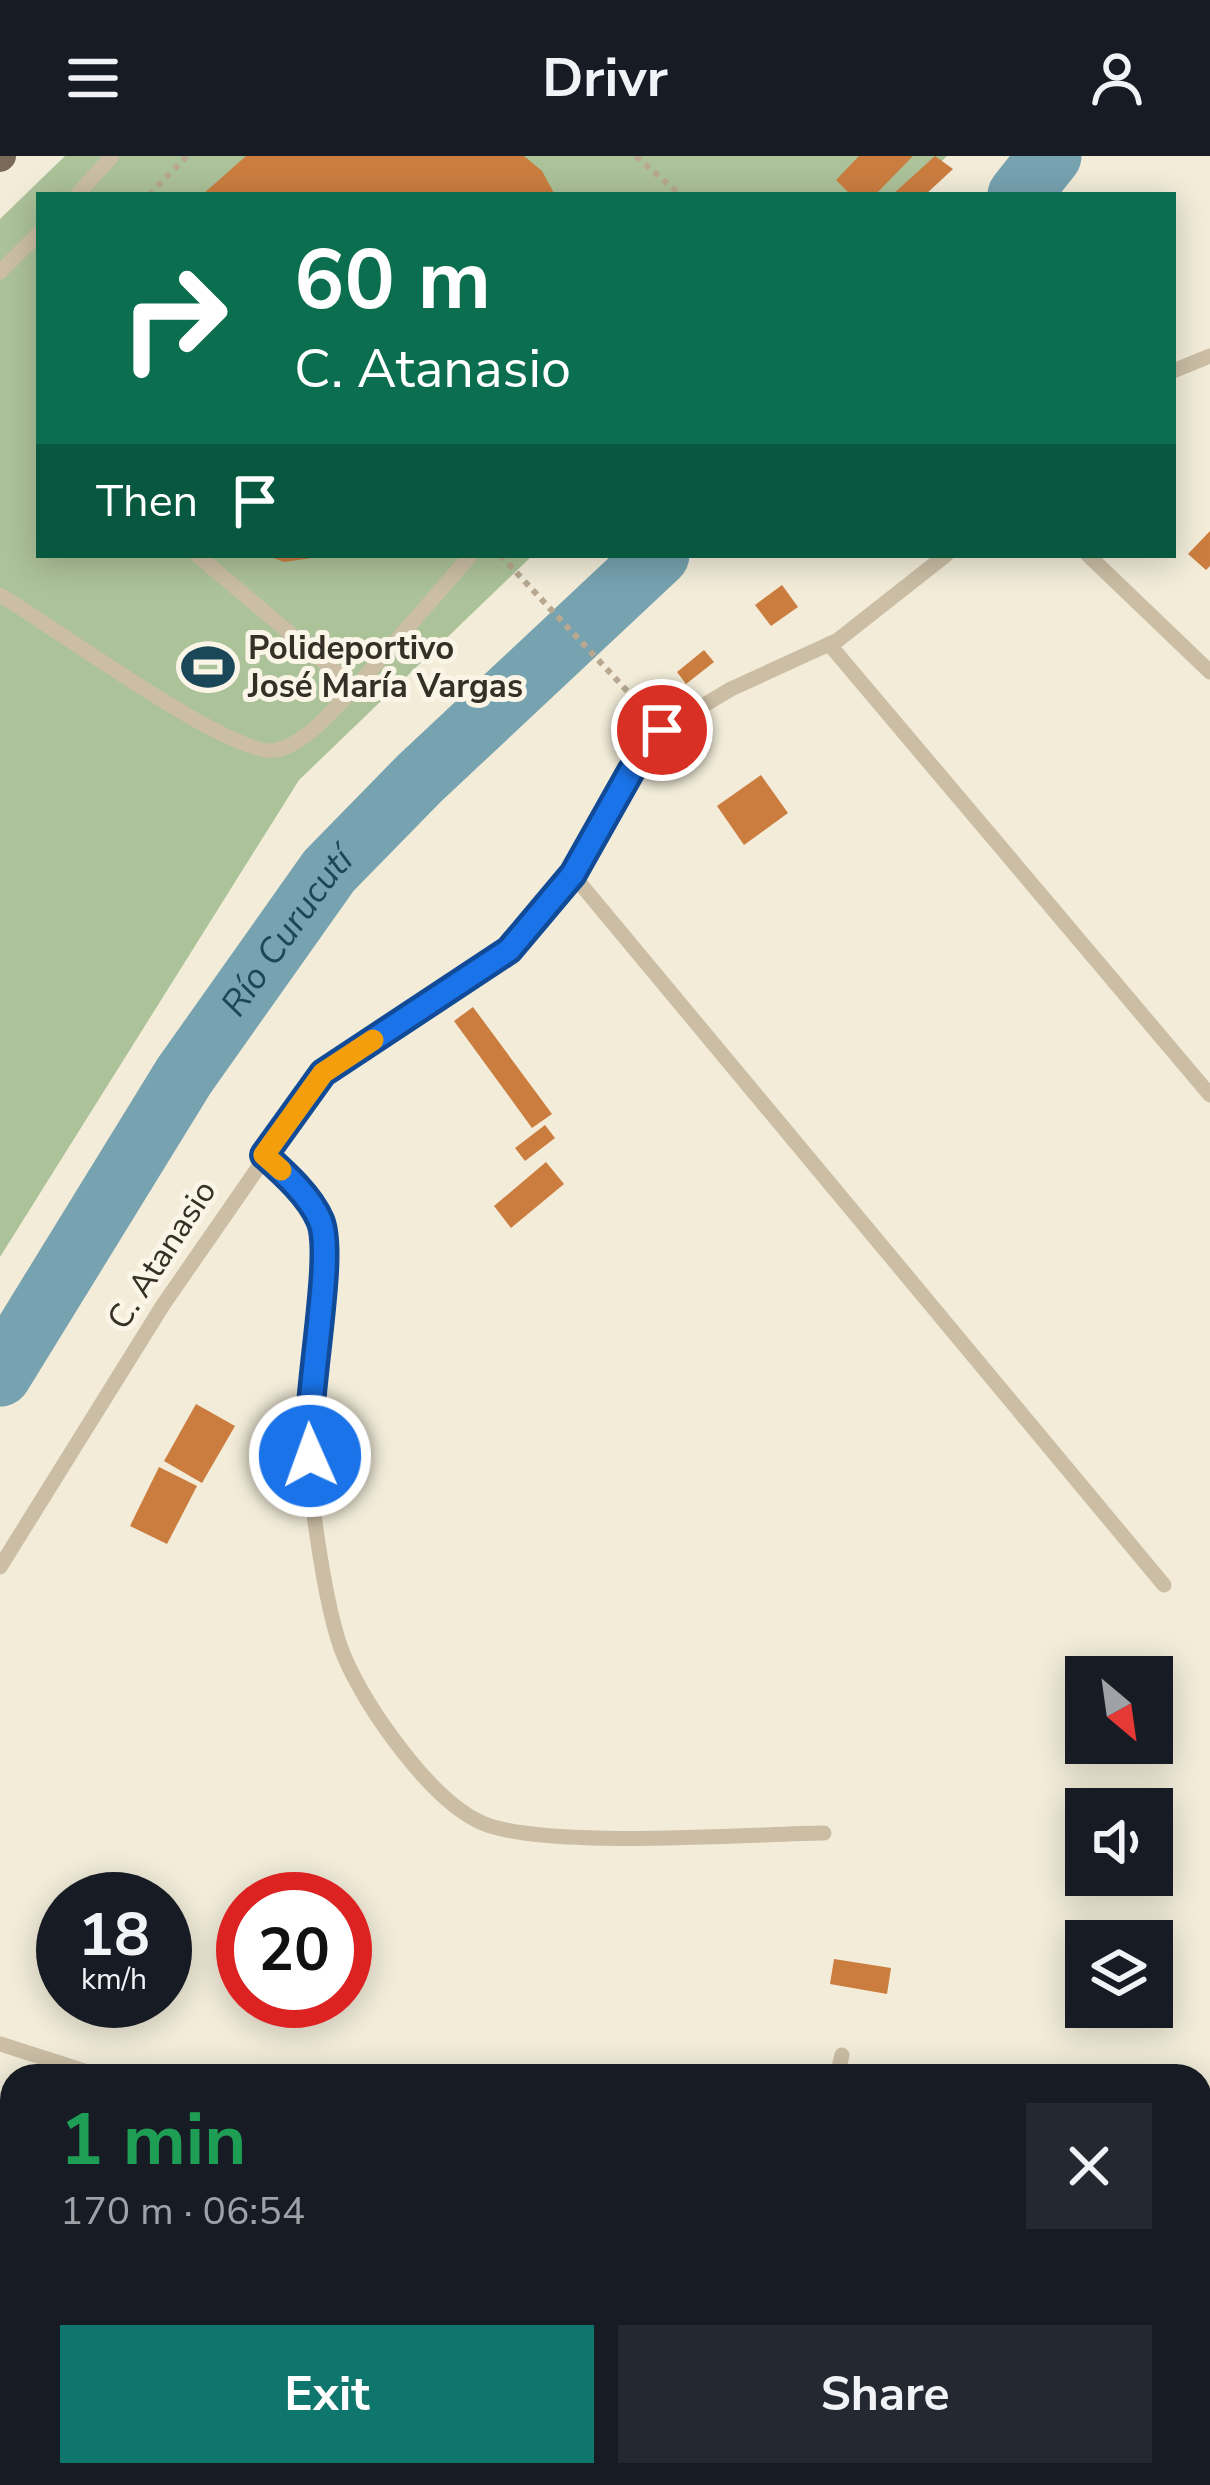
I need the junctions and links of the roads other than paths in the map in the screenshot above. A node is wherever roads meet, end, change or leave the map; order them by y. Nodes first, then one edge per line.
1 (112, 156) edge
2 (80, 192) edge
3 (36, 236) edge
4 (0, 272) edge
5 (1210, 356) edge
6 (1176, 370) edge
7 (201, 558) edge
8 (468, 558) edge
9 (942, 558) edge
10 (1091, 558) edge
11 (0, 595) edge
12 (829, 644) junction
13 (1210, 672) edge
14 (355, 688) junction
15 (573, 874) junction
16 (1210, 1095) edge
17 (264, 1155) junction
18 (0, 1567) edge
19 (1164, 1585) dead end
20 (824, 1833) dead end
21 (0, 2044) edge
22 (842, 2055) dead end
23 (62, 2064) edge
24 (840, 2064) edge

1 - 2 lane
3 - 4 lane
5 - 6 lane
7 - 14 lane
8 - 14 lane
9 - 12 lane, C. Atanasio
10 - 13 lane
11 - 14 lane
12 - 15 lane, C. Atanasio
12 - 16 lane
15 - 17 lane, C. Atanasio
15 - 19 lane
17 - 18 lane, C. Atanasio
17 - 20 lane
21 - 23 lane
22 - 24 lane

